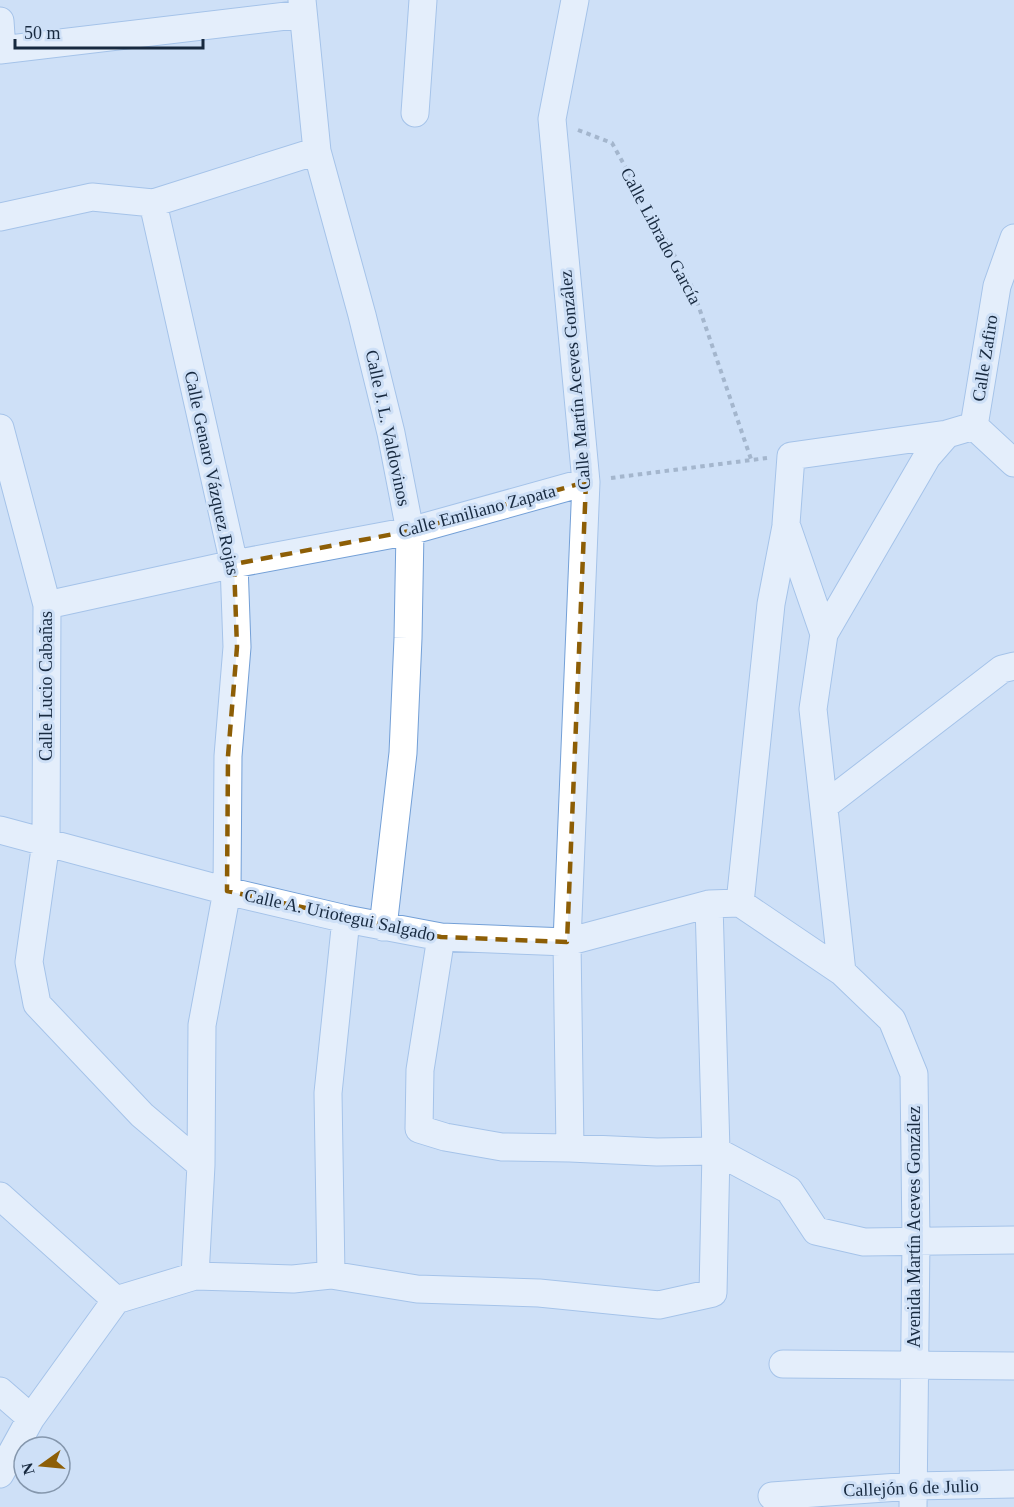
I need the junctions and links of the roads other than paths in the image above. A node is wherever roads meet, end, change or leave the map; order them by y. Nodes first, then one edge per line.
1 (423, 0) edge
2 (575, 0) edge
3 (303, 7) edge
4 (0, 21) edge
5 (1, 50) edge
6 (415, 113) dead end
7 (317, 151) junction
8 (153, 203) junction
9 (0, 217) edge
10 (1014, 238) edge
11 (1006, 290) edge
12 (974, 426) junction
13 (0, 428) edge
14 (947, 434) junction
15 (1014, 463) edge
16 (586, 482) junction
17 (786, 524) junction
18 (410, 531) junction
19 (234, 564) junction
20 (46, 605) junction
21 (824, 634) junction
22 (1014, 666) edge
23 (824, 806) junction
24 (0, 830) edge
25 (46, 842) junction
26 (227, 891) junction
27 (740, 903) junction
28 (709, 904) junction
29 (345, 919) junction
30 (383, 927) junction
31 (441, 937) junction
32 (567, 942) junction
33 (842, 972) junction
34 (570, 1148) junction
35 (716, 1151) junction
36 (201, 1165) junction
37 (0, 1196) edge
38 (1014, 1240) edge
39 (916, 1241) junction
40 (331, 1275) junction
41 (195, 1276) junction
42 (116, 1300) junction
43 (783, 1365) dead end
44 (914, 1366) junction
45 (1014, 1366) edge
46 (0, 1391) edge
47 (31, 1418) junction
48 (0, 1474) edge
49 (1014, 1484) edge
50 (772, 1496) dead end
51 (913, 1496) edge

1 - 6 street
2 - 16 street, Calle Martín Aceves González
3 - 5 street
3 - 7 street, Calle J. L. Valdovinos
4 - 5 street
7 - 8 street
7 - 18 street, Calle J. L. Valdovinos
8 - 9 street
8 - 19 street, Calle Genaro Vázquez Rojas
10 - 11 street, Calle Zafiro
11 - 12 street, Calle Zafiro
12 - 14 street
12 - 15 street, Calle Zafiro
13 - 20 street, Calle Lucio Cabañas
14 - 17 street
14 - 21 street
16 - 18 street, Calle Emiliano Zapata
16 - 32 street, Calle Martín Aceves González
17 - 21 street
17 - 27 street
18 - 19 street, Calle Emiliano Zapata
18 - 30 street, Calle J. L. Valdovinos
19 - 20 street, Calle Emiliano Zapata
19 - 26 street, Calle Genaro Vázquez Rojas
20 - 25 street, Calle Lucio Cabañas
21 - 23 street
22 - 23 street
23 - 33 street
24 - 25 street, Calle A. Uriotegui Salgado
25 - 26 street, Calle A. Uriotegui Salgado
25 - 36 street, Calle Lucio Cabañas
26 - 29 street, Calle A. Uriotegui Salgado
26 - 36 street, Calle Genaro Vázquez Rojas
27 - 28 street, Calle A. Uriotegui Salgado
27 - 33 street
28 - 32 street, Calle A. Uriotegui Salgado
28 - 35 street
29 - 30 street, Calle A. Uriotegui Salgado
29 - 40 street
30 - 31 street, Calle A. Uriotegui Salgado
31 - 32 street, Calle A. Uriotegui Salgado
31 - 34 street
32 - 34 street, Calle Martín Aceves González
33 - 39 street, Avenida Martín Aceves González
34 - 35 street
35 - 39 street
35 - 40 street
36 - 41 street, Calle Genaro Vázquez Rojas
37 - 42 street
38 - 39 street
39 - 44 street, Avenida Martín Aceves González
40 - 41 street
41 - 42 street
42 - 47 street
43 - 44 street
44 - 45 street
44 - 51 street, Avenida Martín Aceves González
46 - 47 street
47 - 48 street
49 - 51 street, Callejón 6 de Julio
50 - 51 street, Callejón 6 de Julio

